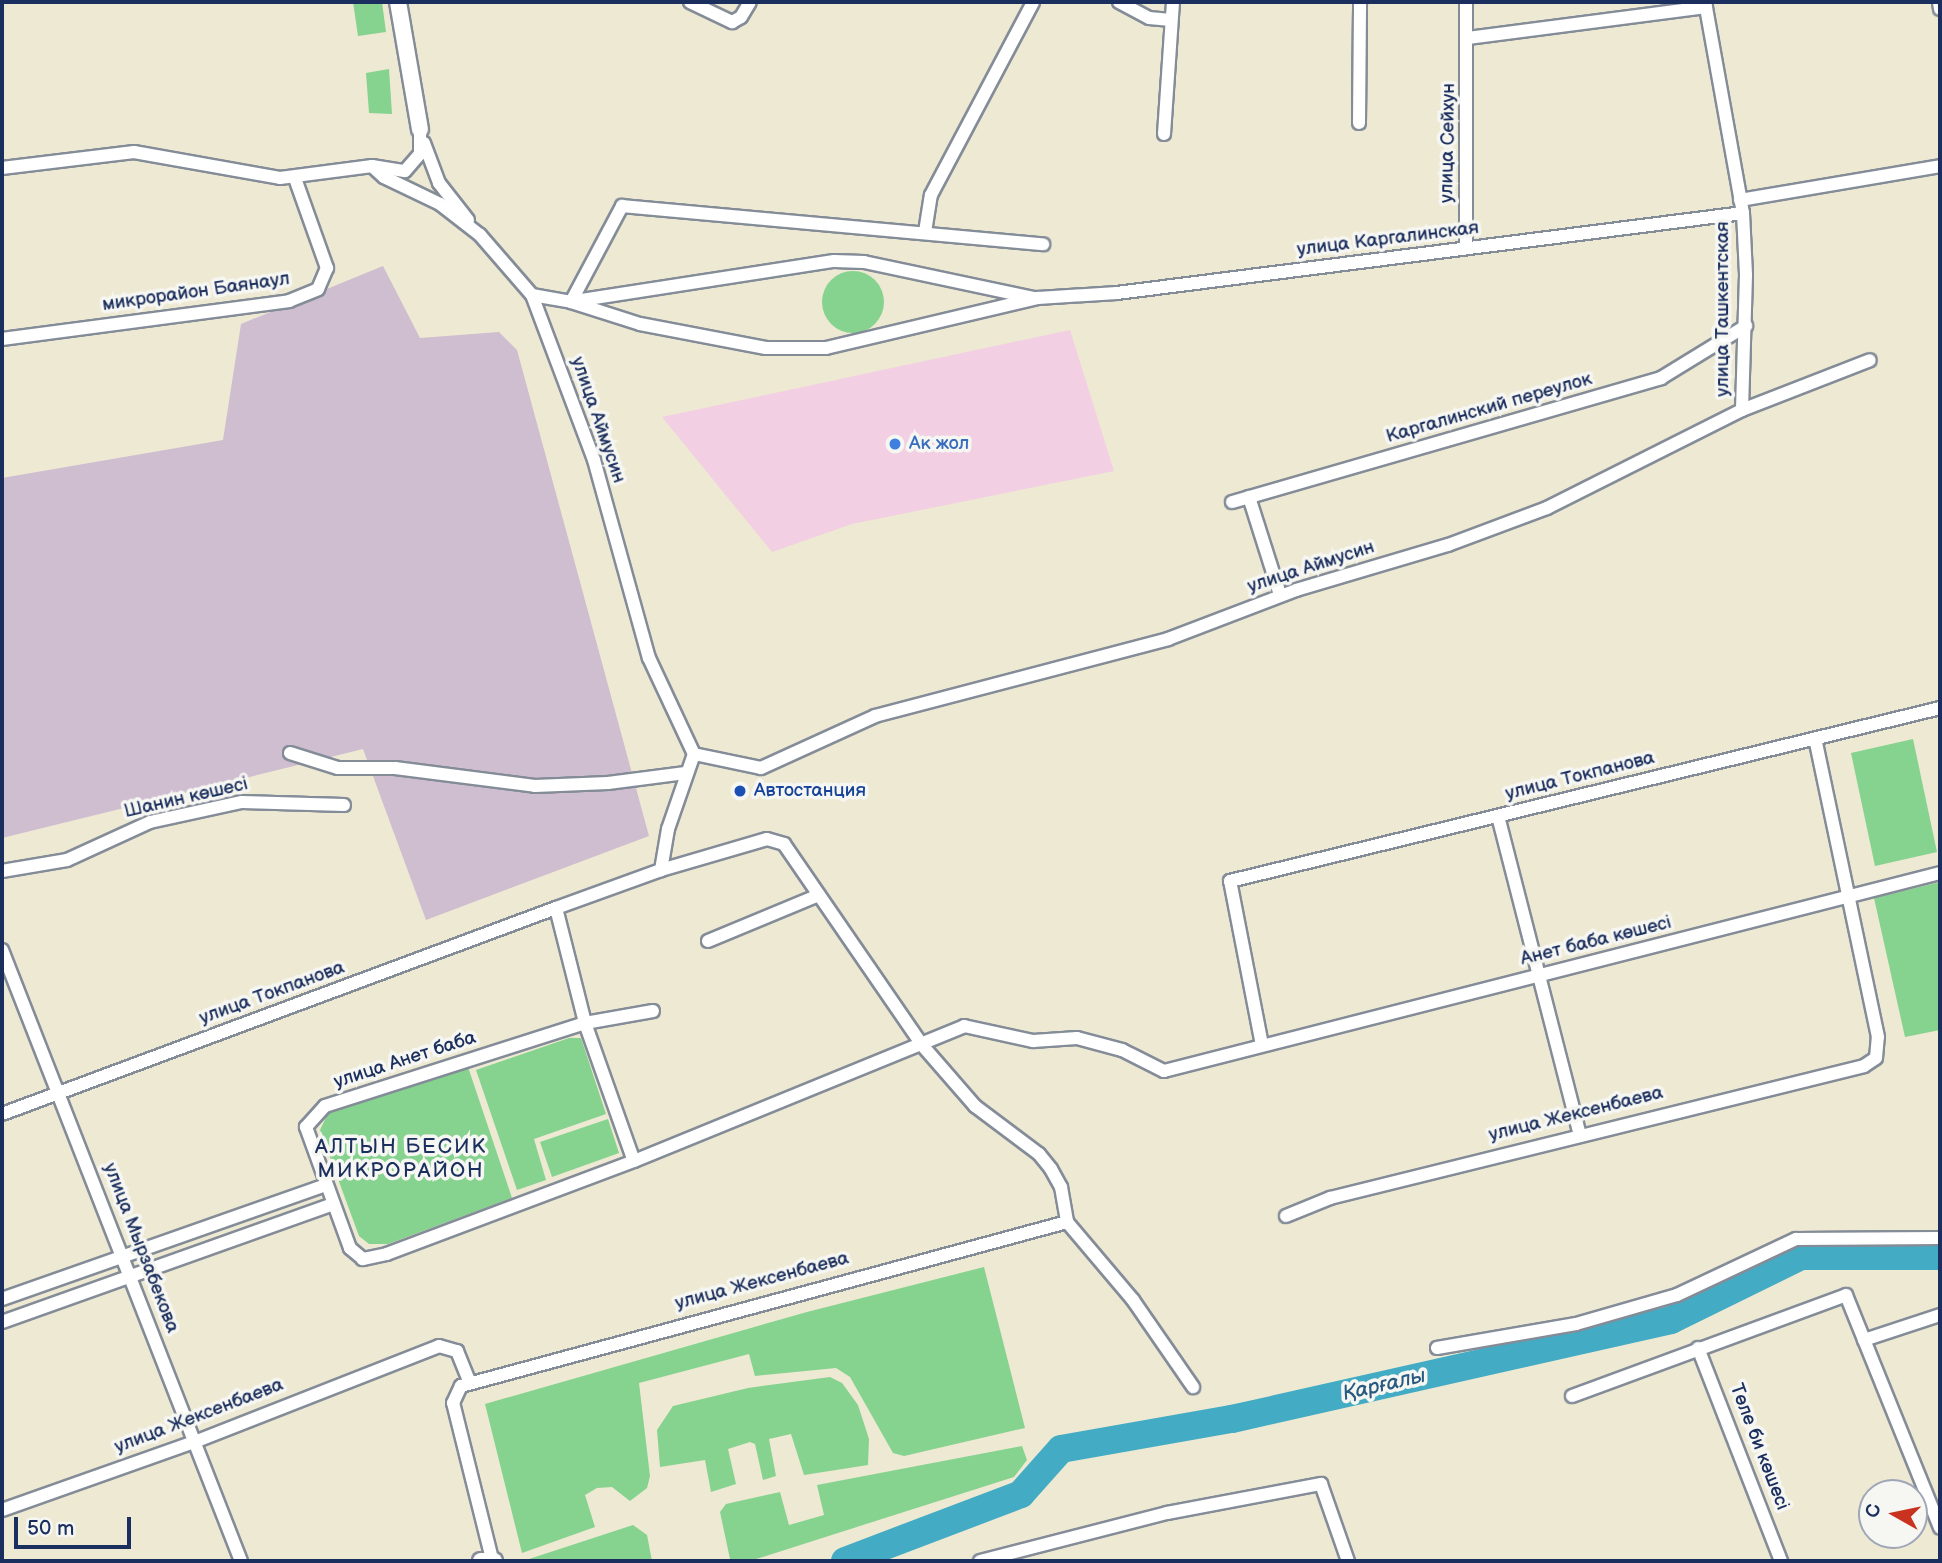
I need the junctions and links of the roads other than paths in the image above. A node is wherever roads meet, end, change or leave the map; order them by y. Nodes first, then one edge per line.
1 (398, 2) edge
2 (690, 2) edge
3 (750, 2) edge
4 (1033, 2) edge
5 (1119, 2) edge
6 (1173, 2) edge
7 (1360, 2) edge
8 (1466, 2) edge
9 (1939, 2) edge
10 (1706, 4) edge
11 (1940, 9) edge
12 (1171, 20) junction
13 (1468, 38) junction
14 (1359, 123) dead end
15 (420, 129) junction
16 (1164, 134) dead end
17 (372, 166) junction
18 (1940, 166) edge
19 (3, 167) edge
20 (295, 178) junction
21 (1741, 206) junction
22 (925, 232) junction
23 (480, 235) junction
24 (1043, 244) dead end
25 (1466, 248) junction
26 (532, 295) junction
27 (1038, 299) junction
28 (571, 302) junction
29 (1746, 326) junction
30 (2, 339) edge
31 (1870, 360) dead end
32 (1742, 410) junction
33 (1249, 497) junction
34 (1232, 502) dead end
35 (1280, 595) junction
36 (1940, 708) edge
37 (1815, 739) junction
38 (290, 753) dead end
39 (694, 754) junction
40 (685, 773) junction
41 (344, 805) dead end
42 (1498, 816) junction
43 (661, 870) junction
44 (2, 871) edge
45 (1940, 873) edge
46 (819, 895) junction
47 (1851, 896) junction
48 (558, 915) junction
49 (708, 941) dead end
50 (2, 950) edge
51 (1542, 974) junction
52 (653, 1011) dead end
53 (585, 1023) junction
54 (922, 1045) junction
55 (1262, 1045) junction
56 (59, 1092) junction
57 (2, 1114) edge
58 (1580, 1135) junction
59 (632, 1154) junction
60 (325, 1185) junction
61 (332, 1204) junction
62 (1286, 1216) dead end
63 (1067, 1222) junction
64 (1940, 1238) edge
65 (123, 1256) junction
66 (130, 1276) junction
67 (2, 1298) edge
68 (1940, 1315) edge
69 (2, 1322) edge
70 (1864, 1340) junction
71 (1437, 1348) dead end
72 (1698, 1348) junction
73 (469, 1381) junction
74 (1193, 1387) dead end
75 (1572, 1396) dead end
76 (197, 1441) junction
77 (2, 1510) edge
78 (1940, 1528) edge
79 (1001, 1558) edge
80 (489, 1560) edge
81 (241, 1561) edge
82 (980, 1561) edge
83 (1348, 1561) edge
84 (1781, 1561) edge

1 - 15 street
2 - 3 street
4 - 22 street
5 - 12 street
6 - 12 street
7 - 14 street
8 - 13 street, улица Сейхун
9 - 11 street
10 - 13 street
10 - 21 street, улица Ташкентская
12 - 16 street
13 - 25 street, улица Сейхун
15 - 17 street
15 - 23 street
17 - 20 street
17 - 23 street, улица Аймусин
18 - 21 street, улица Каргалинская
19 - 20 street
20 - 30 street, микрорайон Баянаул
21 - 25 street, улица Каргалинская
21 - 29 street, улица Ташкентская
22 - 24 street
22 - 28 street
23 - 26 street, улица Аймусин
25 - 27 street, улица Каргалинская
26 - 28 street
26 - 39 street, улица Аймусин
27 - 28 street
27 - 28 street
29 - 32 street, улица Ташкентская
29 - 33 street, Каргалинский переулок
31 - 32 street, улица Аймусин
32 - 35 street, улица Аймусин
33 - 34 street, Каргалинский переулок
33 - 35 street
35 - 39 street, улица Аймусин
36 - 37 street, улица Токпанова
37 - 42 street, улица Токпанова
37 - 47 street
38 - 40 street
39 - 40 street
40 - 43 street
41 - 44 street, Шанин көшесі
42 - 51 street
42 - 55 street, улица Токпанова
43 - 46 street, улица Токпанова
43 - 48 street, улица Токпанова
45 - 47 street, Анет баба көшесі
46 - 49 street
46 - 54 street
47 - 51 street, Анет баба көшесі
47 - 58 street, улица Жексенбаева
48 - 53 street
48 - 56 street, улица Токпанова
50 - 56 street, улица Мырзабекова
51 - 55 street, Анет баба көшесі
51 - 58 street
52 - 53 street
53 - 59 street
53 - 60 street, улица Анет баба
54 - 55 street, Анет баба көшесі
54 - 59 street, улица Анет баба
54 - 63 street
56 - 57 street, улица Токпанова
56 - 65 street, улица Мырзабекова
58 - 62 street, улица Жексенбаева
59 - 61 street, улица Анет баба
60 - 61 street, улица Анет баба
60 - 65 street
61 - 66 street
63 - 73 street, улица Жексенбаева
63 - 74 street
64 - 71 street
65 - 66 street, улица Мырзабекова
65 - 67 street
66 - 69 street
66 - 76 street, улица Мырзабекова
68 - 70 street
70 - 72 street
70 - 78 street
72 - 75 street
72 - 84 street, Төле би көшесі
73 - 76 street, улица Жексенбаева
73 - 80 street
76 - 77 street, улица Жексенбаева
76 - 81 street, улица Мырзабекова
79 - 82 street
79 - 83 street

